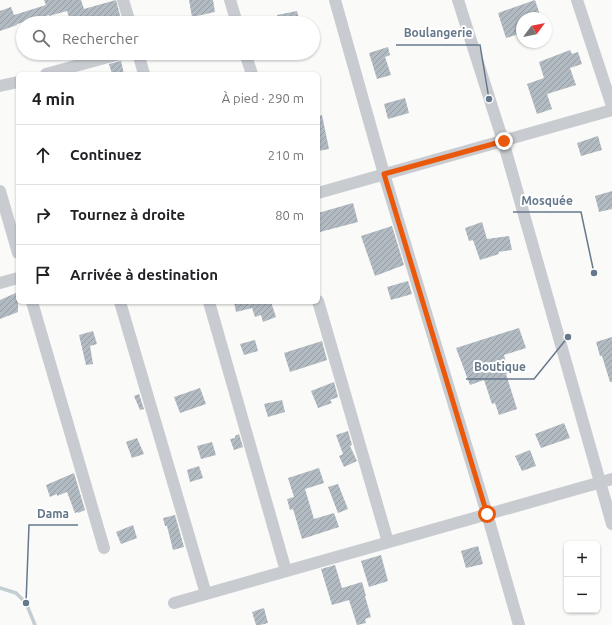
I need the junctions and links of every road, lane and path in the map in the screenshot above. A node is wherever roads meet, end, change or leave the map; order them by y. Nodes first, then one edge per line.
1 (123, 0) edge
2 (230, 0) edge
3 (335, 0) edge
4 (458, 0) edge
5 (577, 0) edge
6 (128, 16) edge
7 (235, 16) edge
8 (98, 60) edge
9 (140, 60) edge
10 (248, 60) edge
11 (56, 72) edge
12 (143, 72) edge
13 (251, 72) edge
14 (16, 82) edge
15 (0, 86) edge
16 (612, 106) edge
17 (612, 110) edge
18 (504, 141) junction
19 (384, 174) junction
20 (0, 192) edge
21 (320, 192) edge
22 (16, 246) edge
23 (16, 279) edge
24 (0, 283) edge
25 (33, 304) edge
26 (121, 304) edge
27 (210, 304) edge
28 (319, 304) edge
29 (606, 480) edge
30 (487, 514) junction
31 (612, 524) edge
32 (388, 542) junction
33 (104, 548) dead end
34 (286, 571) junction
35 (206, 594) junction
36 (174, 603) dead end
37 (519, 625) edge

1 - 6 street
2 - 7 street
3 - 19 street
4 - 18 street
5 - 16 street
8 - 11 street
9 - 12 street
10 - 13 street
14 - 15 street
17 - 18 street
18 - 19 street
18 - 29 street
19 - 21 street
19 - 30 street
20 - 22 street
23 - 24 street
25 - 33 street
26 - 35 street
27 - 34 street
28 - 32 street
29 - 30 street
29 - 31 street
30 - 32 street
30 - 37 street
32 - 34 street
34 - 35 street
35 - 36 street

